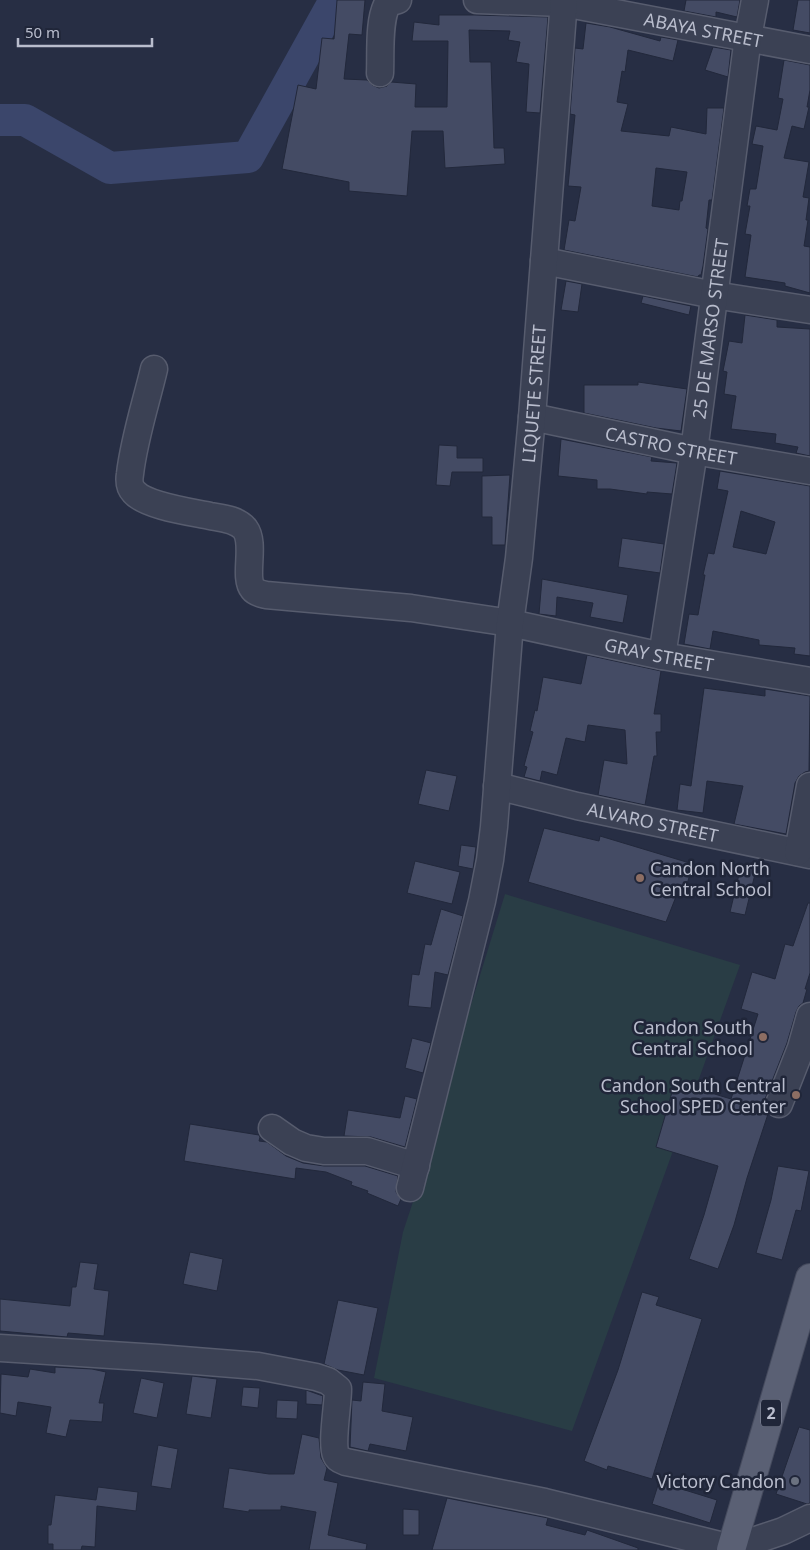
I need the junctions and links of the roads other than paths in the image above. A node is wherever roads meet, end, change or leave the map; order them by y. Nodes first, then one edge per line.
1 (398, 0) edge
2 (477, 0) edge
3 (755, 0) edge
4 (563, 2) edge
5 (748, 37) junction
6 (810, 50) edge
7 (380, 74) dead end
8 (544, 261) junction
9 (714, 295) junction
10 (810, 310) edge
11 (154, 369) dead end
12 (532, 417) junction
13 (694, 451) junction
14 (810, 472) edge
15 (510, 623) junction
16 (662, 656) junction
17 (810, 681) edge
18 (497, 786) junction
19 (810, 786) edge
20 (804, 854) edge
21 (810, 1016) edge
22 (805, 1050) edge
23 (780, 1104) dead end
24 (272, 1128) dead end
25 (810, 1278) edge
26 (0, 1348) edge
27 (810, 1518) edge
28 (732, 1549) edge

1 - 7 street
2 - 4 street, ABAYA STREET
3 - 5 street, 25 DE MARSO STREET
4 - 5 street, ABAYA STREET
4 - 8 street, LIQUETE STREET
5 - 6 street, ABAYA STREET
5 - 9 street, 25 DE MARSO STREET
8 - 9 street
8 - 12 street, LIQUETE STREET
9 - 10 street
9 - 13 street, 25 DE MARSO STREET
11 - 15 street, GRAY STREET
12 - 13 street, CASTRO STREET
12 - 15 street, LIQUETE STREET
13 - 14 street, CASTRO STREET
13 - 16 street, 25 DE MARSO STREET
15 - 16 street, GRAY STREET
15 - 18 street, LIQUETE STREET
16 - 17 street, GRAY STREET
18 - 20 street, ALVARO STREET
18 - 24 street, LIQUETE STREET
19 - 20 street
21 - 22 street
22 - 23 street
25 - 28 main road, 2
26 - 28 street
27 - 28 street

